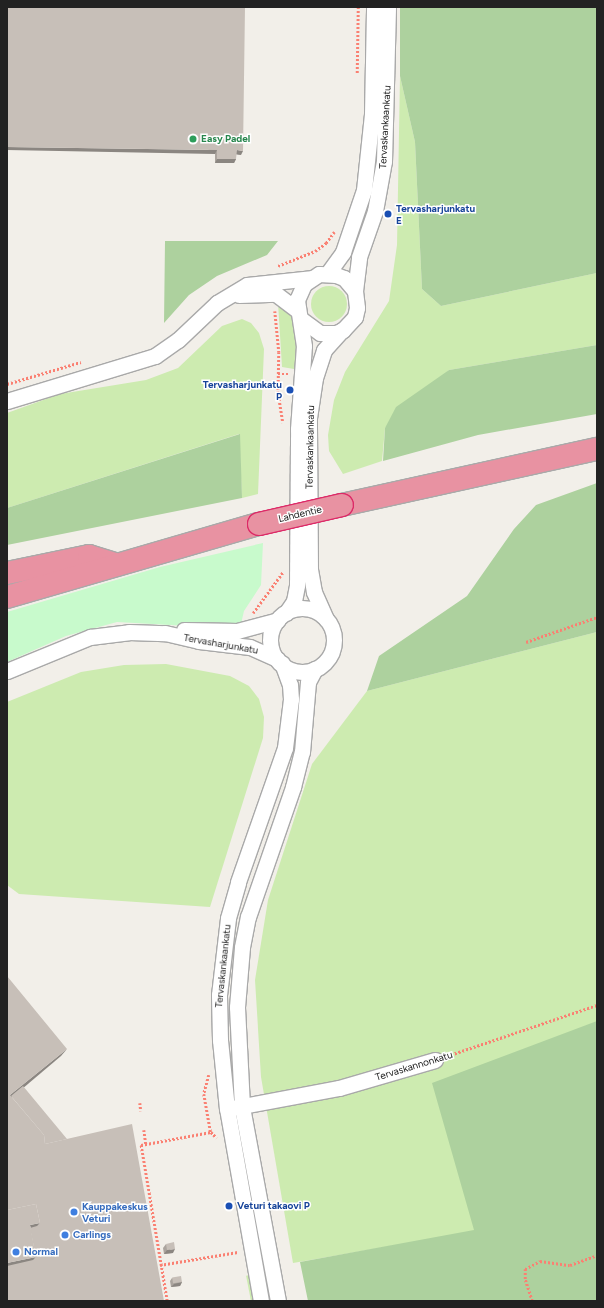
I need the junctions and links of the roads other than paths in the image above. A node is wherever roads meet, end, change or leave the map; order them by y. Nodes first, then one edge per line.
1 (374, 7) edge
2 (388, 7) edge
3 (373, 50) junction
4 (388, 50) junction
5 (328, 273) junction
6 (311, 278) junction
7 (355, 291) junction
8 (217, 303) junction
9 (299, 314) junction
10 (343, 330) junction
11 (7, 401) edge
12 (597, 449) edge
13 (116, 564) junction
14 (7, 573) edge
15 (7, 597) edge
16 (282, 617) junction
17 (326, 619) junction
18 (164, 633) junction
19 (279, 661) junction
20 (315, 669) junction
21 (7, 671) edge
22 (435, 1060) road end
23 (242, 1106) junction
24 (227, 1109) junction
25 (261, 1301) edge
26 (278, 1301) edge

1 - 3 street, Tervaskankaankatu
2 - 4 street, Tervaskankaankatu
3 - 4 street
3 - 5 street, Tervaskankaankatu
4 - 7 street, Tervaskankaankatu
5 - 6 street
5 - 7 street
6 - 8 street
6 - 9 street
7 - 10 street
8 - 9 street
8 - 11 street
9 - 10 street
9 - 16 street, Tervaskankaankatu
10 - 17 street, Tervaskankaankatu
12 - 13 highway, Lahdentie, bridge
13 - 14 highway
13 - 15 highway, Lahdentie
16 - 17 street
16 - 18 street, Tervasharjunkatu
16 - 19 street
17 - 20 street
18 - 19 street, Tervasharjunkatu
18 - 21 street, Tervasharjunkatu
19 - 20 street
19 - 24 street, Tervaskankaankatu
20 - 23 street, Tervaskankaankatu
22 - 23 street, Tervaskannonkatu
23 - 24 street, Tervaskannonkatu
23 - 26 street, Tervaskankaankatu
24 - 25 street, Tervaskankaankatu

